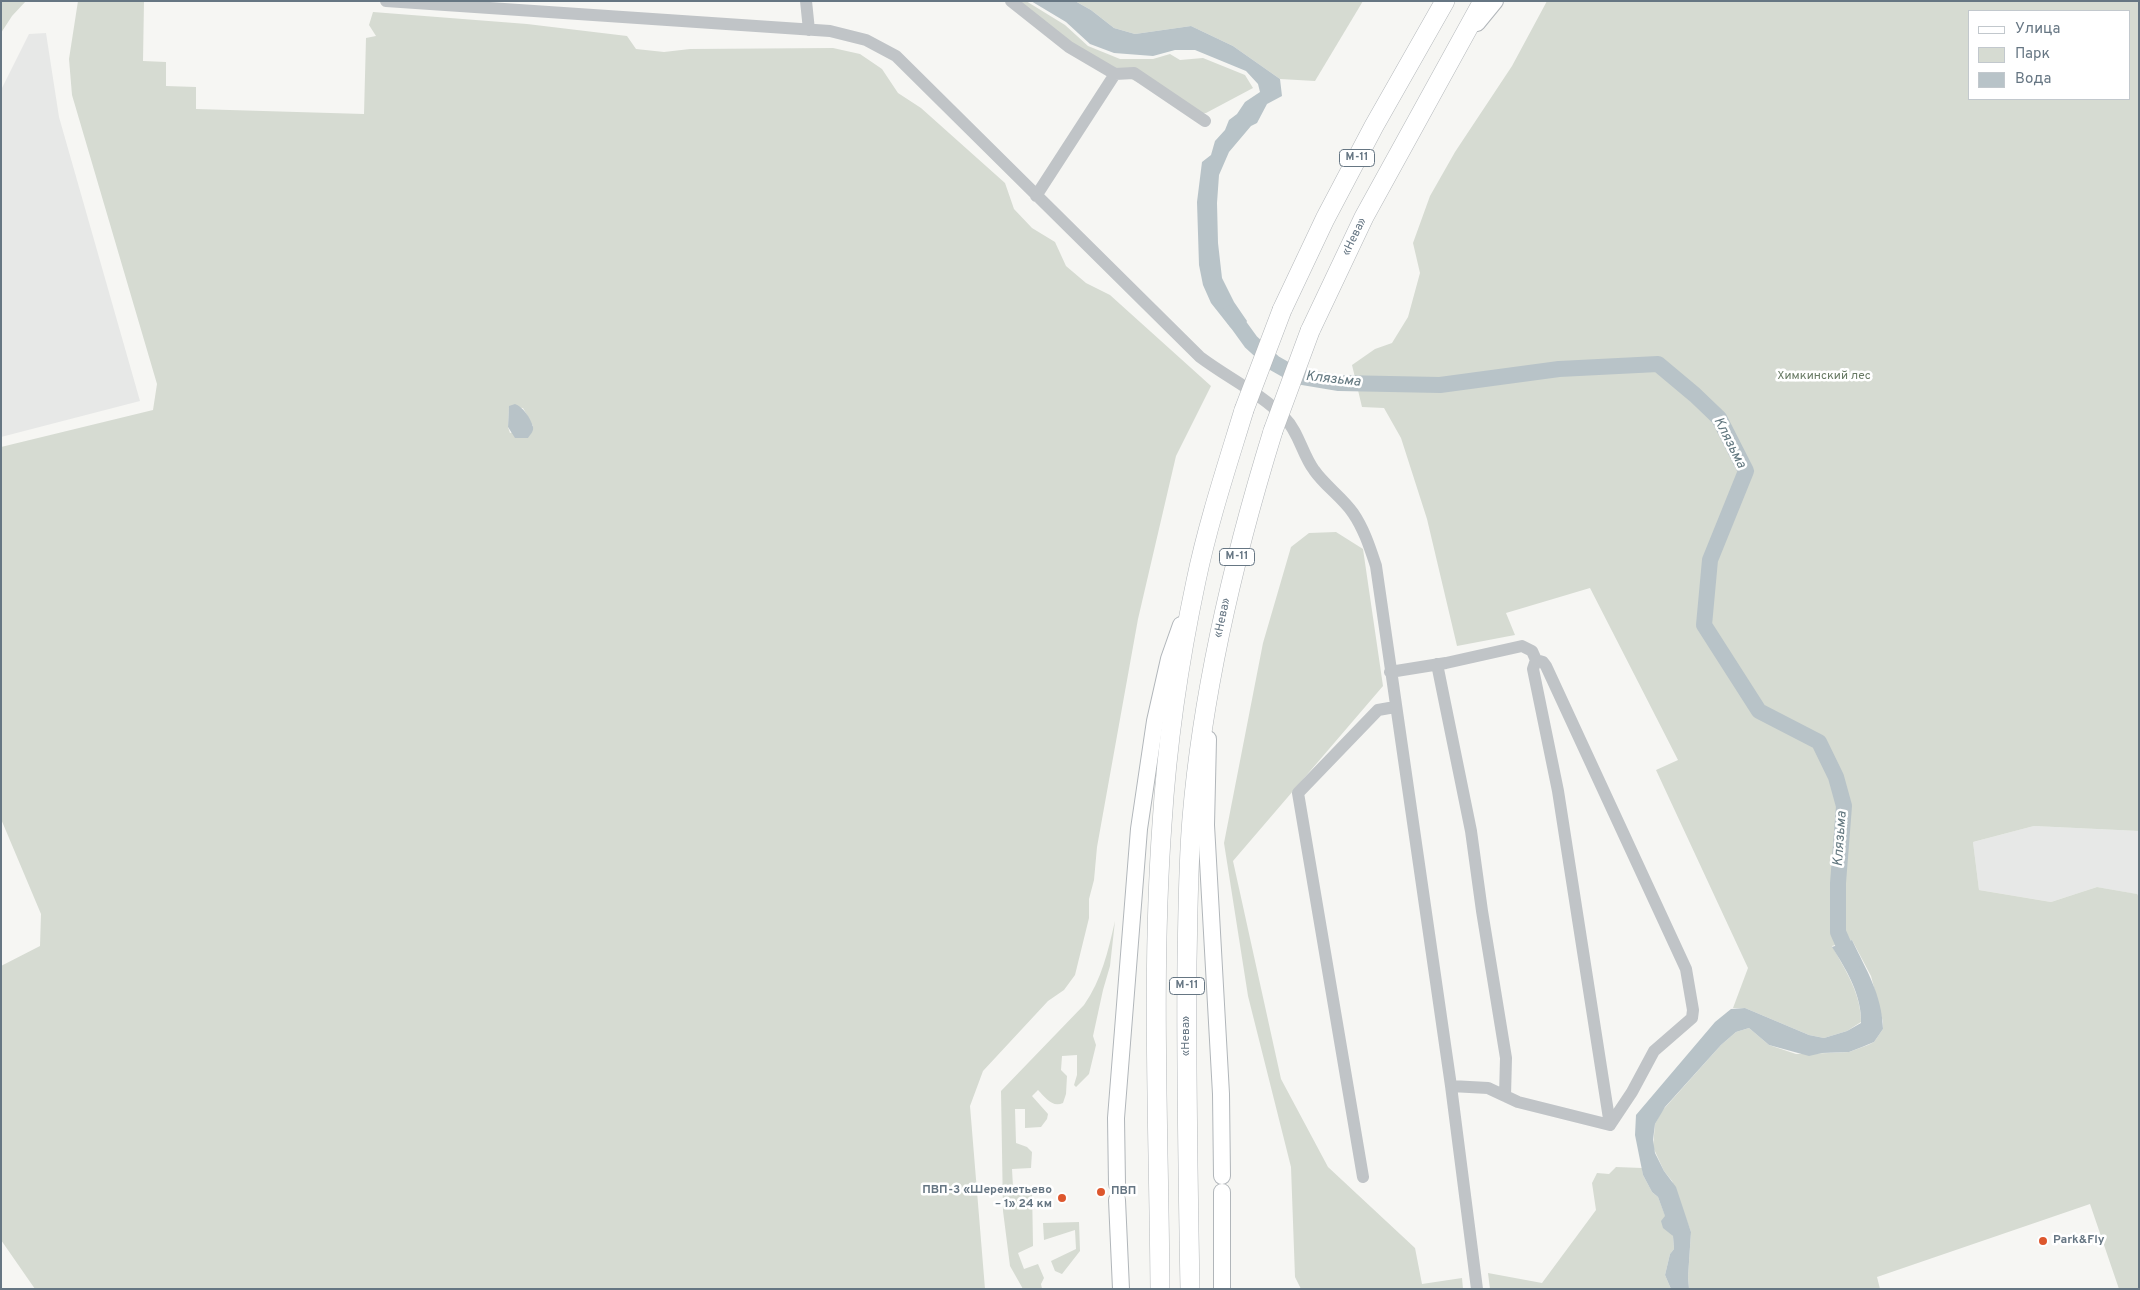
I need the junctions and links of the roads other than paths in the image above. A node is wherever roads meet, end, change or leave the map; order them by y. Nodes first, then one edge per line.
1 (386, 1) edge
2 (806, 1) edge
3 (1011, 1) edge
4 (1483, 1) edge
5 (1495, 1) edge
6 (1443, 4) edge
7 (809, 30) junction
8 (1459, 44) junction
9 (1114, 74) junction
10 (1205, 122) dead end
11 (1036, 196) junction
12 (1196, 580) junction
13 (1536, 660) junction
14 (1437, 664) junction
15 (1390, 672) junction
16 (1209, 685) junction
17 (1395, 707) junction
18 (1451, 1086) junction
19 (1505, 1096) junction
20 (1610, 1125) junction
21 (1363, 1178) dead end
22 (1121, 1289) edge
23 (1160, 1289) edge
24 (1190, 1289) edge
25 (1222, 1289) edge
26 (1477, 1289) edge

1 - 7 street
2 - 7 street
3 - 9 street
4 - 8 highway, «Нева» / М-11
5 - 8 main road
6 - 12 highway, М-11, bridge
7 - 11 street
8 - 16 highway, «Нева» / М-11, bridge
9 - 10 street
9 - 11 street
11 - 15 street
12 - 22 main road, М-11
12 - 23 highway, М-11
13 - 14 street
13 - 20 street
13 - 20 street
14 - 15 street
14 - 19 street
15 - 17 street
16 - 24 highway, «Нева» / М-11
16 - 25 main road, М-11
17 - 18 street
17 - 21 street
18 - 19 street
18 - 26 street
19 - 20 street

